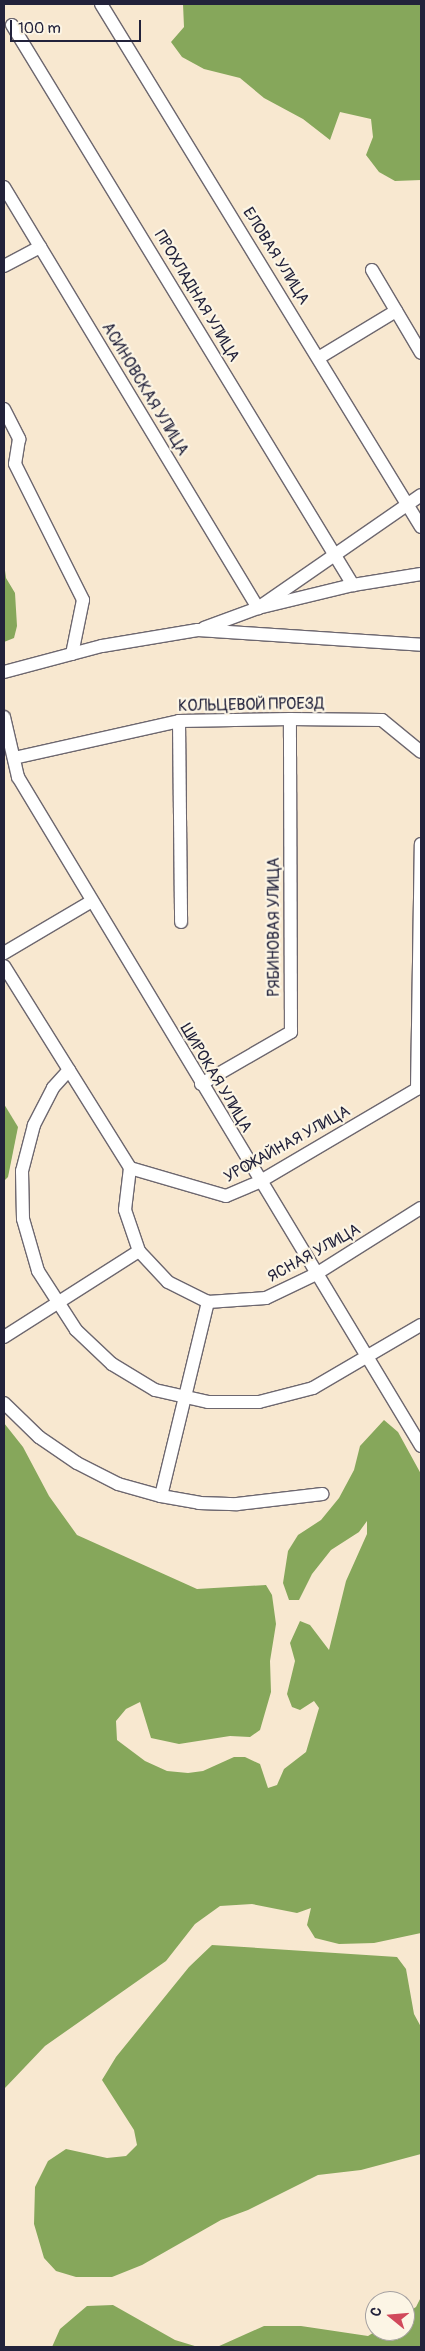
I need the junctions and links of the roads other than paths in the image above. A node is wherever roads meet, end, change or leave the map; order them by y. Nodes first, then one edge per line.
1 (101, 4) edge
2 (12, 25) dead end
3 (4, 187) edge
4 (40, 246) junction
5 (4, 266) edge
6 (372, 270) dead end
7 (396, 311) junction
8 (421, 353) edge
9 (320, 357) junction
10 (4, 409) edge
11 (421, 495) edge
12 (409, 504) junction
13 (421, 528) edge
14 (334, 554) junction
15 (421, 574) edge
16 (353, 585) junction
17 (258, 608) junction
18 (198, 630) junction
19 (421, 645) edge
20 (72, 654) junction
21 (4, 672) edge
22 (4, 718) edge
23 (290, 719) junction
24 (179, 721) junction
25 (421, 752) edge
26 (14, 758) junction
27 (421, 844) edge
28 (92, 901) junction
29 (181, 922) dead end
30 (4, 953) edge
31 (4, 966) edge
32 (69, 1070) junction
33 (201, 1084) junction
34 (419, 1089) edge
35 (130, 1168) junction
36 (260, 1182) junction
37 (421, 1208) edge
38 (139, 1251) junction
39 (316, 1274) junction
40 (208, 1302) junction
41 (58, 1303) junction
42 (421, 1324) edge
43 (4, 1337) edge
44 (367, 1358) junction
45 (185, 1397) junction
46 (4, 1403) edge
47 (421, 1446) edge
48 (322, 1494) dead end
49 (161, 1496) junction

1 - 9 street, ЕЛОВАЯ УЛИЦА
2 - 14 street, ПРОХЛАДНАЯ УЛИЦА
3 - 4 street, АСИНОВСКАЯ УЛИЦА
4 - 5 street
4 - 17 street, АСИНОВСКАЯ УЛИЦА
6 - 7 street
7 - 8 street
7 - 9 street
9 - 12 street, ЕЛОВАЯ УЛИЦА
10 - 20 street
11 - 12 street
12 - 13 street, ЕЛОВАЯ УЛИЦА
12 - 14 street
14 - 16 street, ПРОХЛАДНАЯ УЛИЦА
14 - 17 street
15 - 16 street
16 - 17 street
17 - 18 street
18 - 19 street
18 - 20 street
20 - 21 street
22 - 26 street, ШИРОКАЯ УЛИЦА
23 - 24 street, КОЛЬЦЕВОЙ ПРОЕЗД
23 - 25 street, КОЛЬЦЕВОЙ ПРОЕЗД
23 - 33 street, РЯБИНОВАЯ УЛИЦА
24 - 26 street, КОЛЬЦЕВОЙ ПРОЕЗД
24 - 29 street
26 - 28 street, ШИРОКАЯ УЛИЦА
27 - 34 street, УРОЖАЙНАЯ УЛИЦА
28 - 30 street
28 - 33 street, ШИРОКАЯ УЛИЦА
31 - 32 street
32 - 35 street
32 - 41 street
33 - 36 street, ШИРОКАЯ УЛИЦА
34 - 36 street, УРОЖАЙНАЯ УЛИЦА
35 - 36 street, УРОЖАЙНАЯ УЛИЦА
35 - 38 street
36 - 39 street, ШИРОКАЯ УЛИЦА
37 - 39 street, ЯСНАЯ УЛИЦА
38 - 40 street
38 - 41 street
39 - 40 street, ЯСНАЯ УЛИЦА
39 - 44 street, ШИРОКАЯ УЛИЦА
40 - 45 street
41 - 43 street
41 - 45 street
42 - 44 street
44 - 45 street
44 - 47 street, ШИРОКАЯ УЛИЦА
45 - 49 street
46 - 49 street
48 - 49 street

